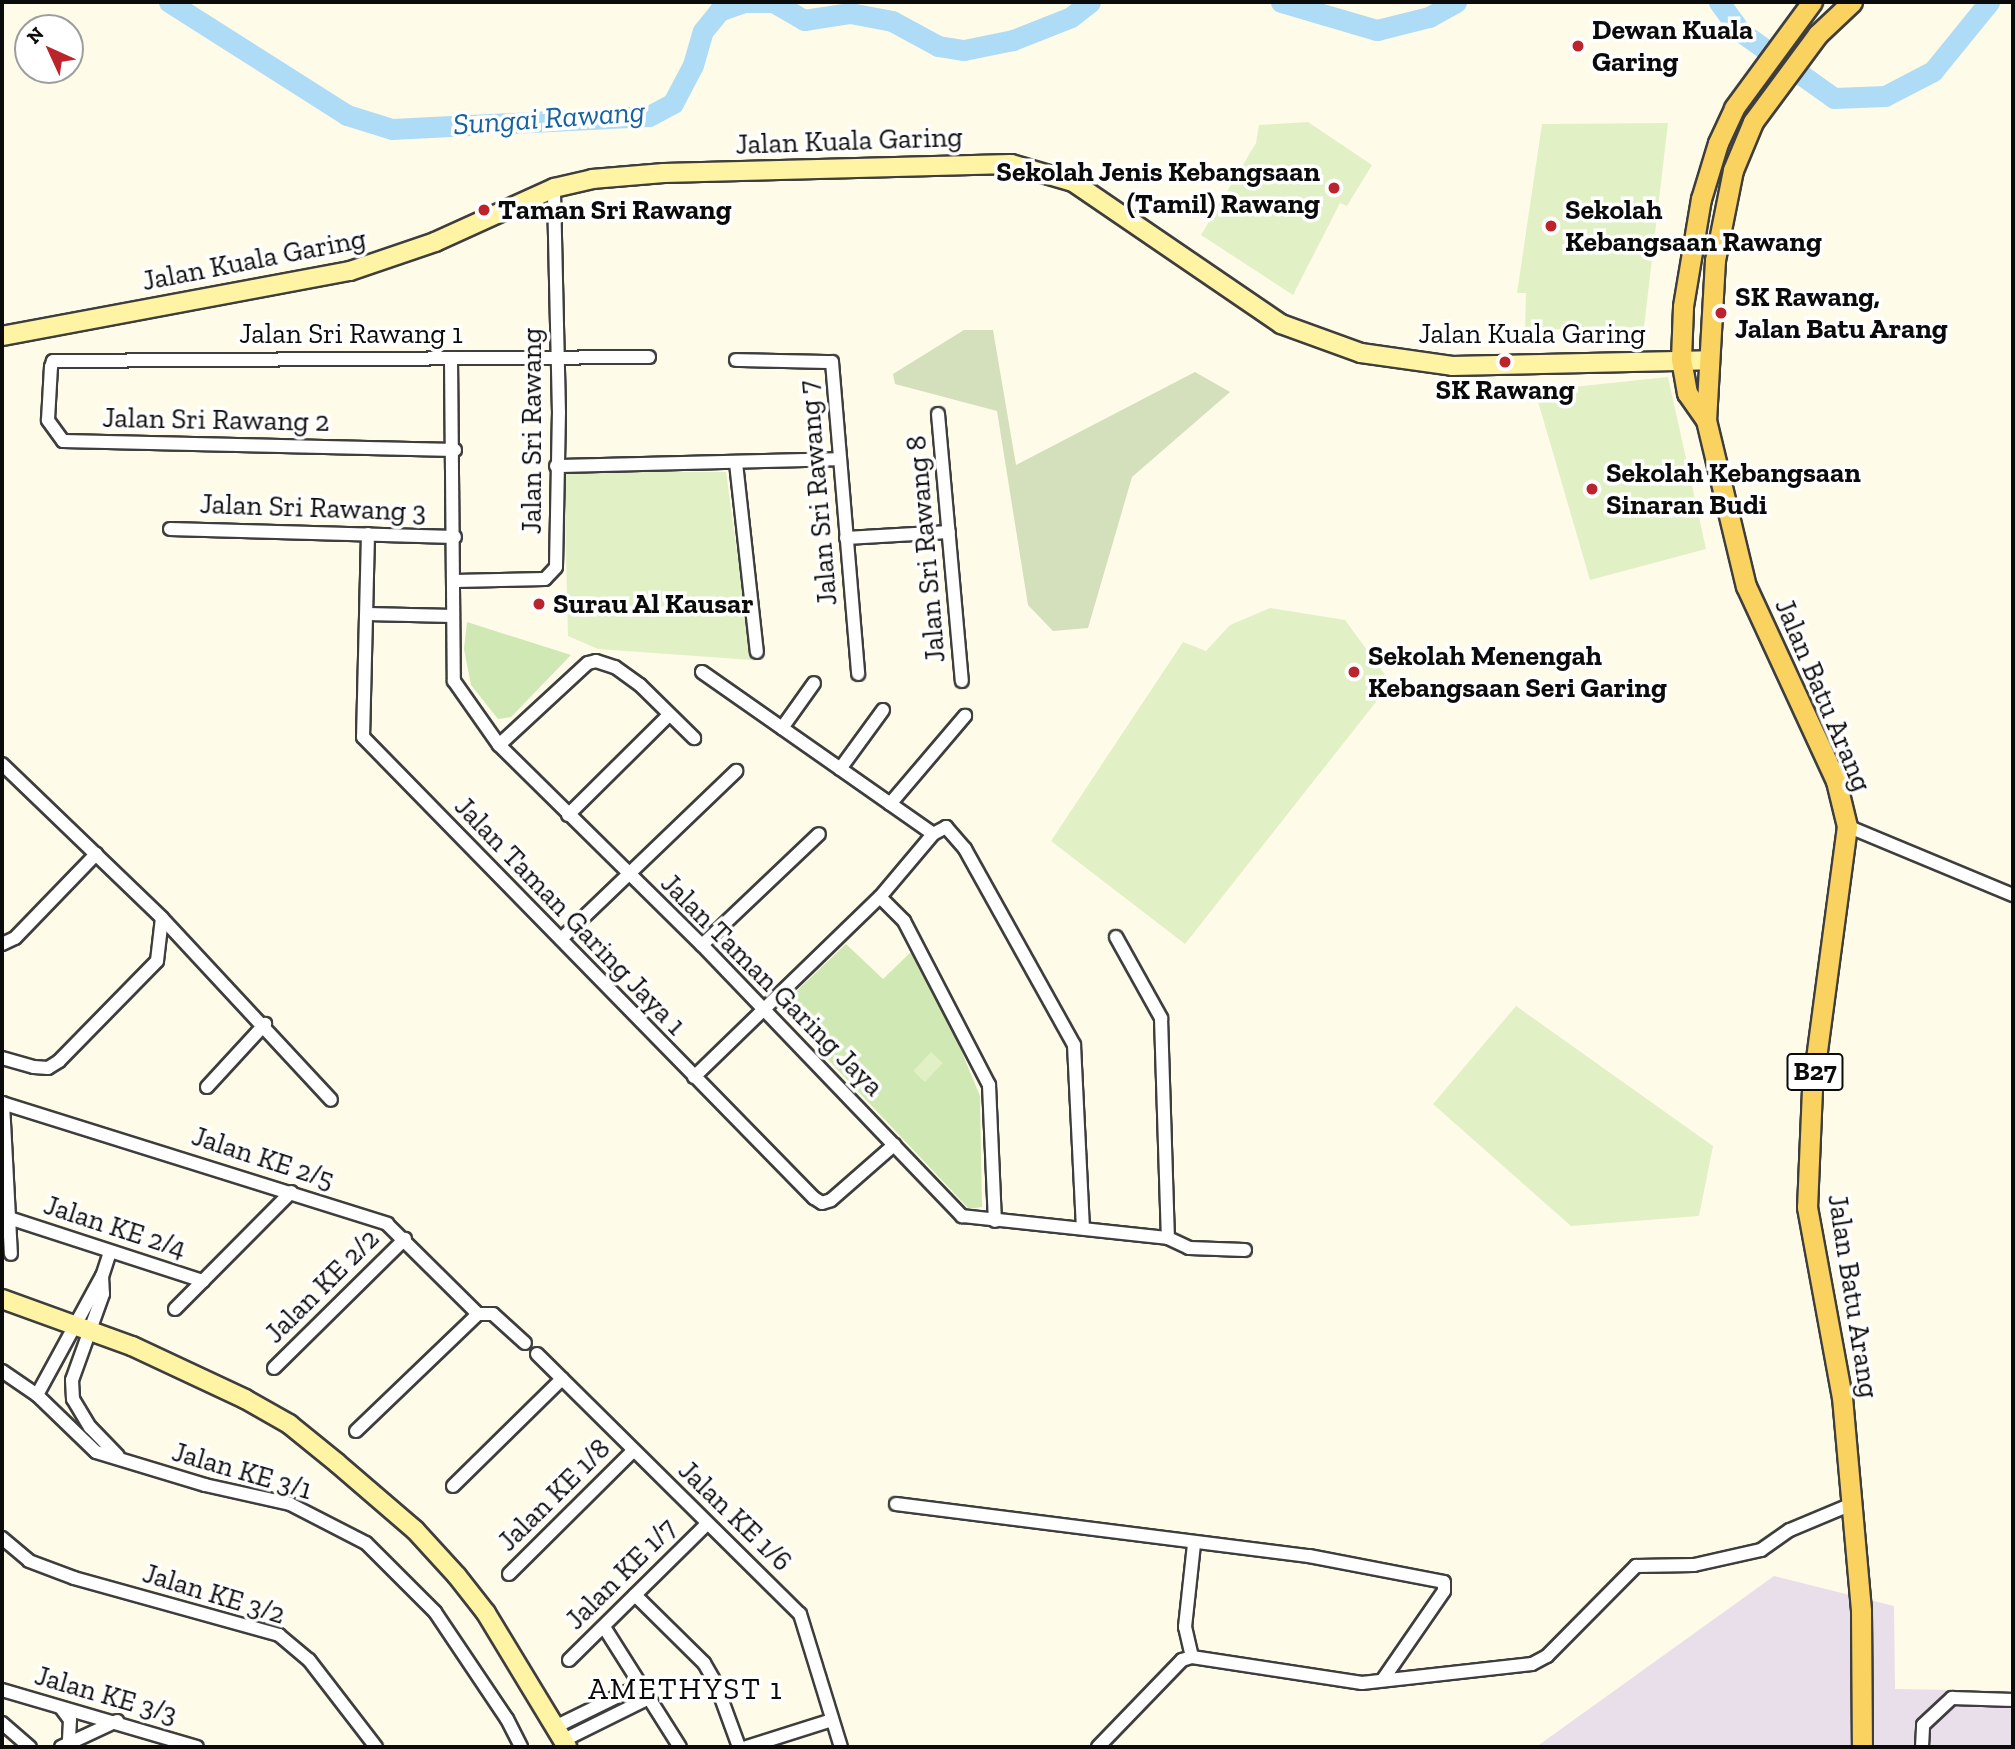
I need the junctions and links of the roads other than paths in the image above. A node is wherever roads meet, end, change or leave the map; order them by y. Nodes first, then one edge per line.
1 (1812, 2) edge
2 (1852, 2) edge
3 (554, 188) junction
4 (2, 335) edge
5 (649, 356) dead end
6 (452, 358) junction
7 (559, 358) junction
8 (1681, 359) junction
9 (736, 360) dead end
10 (1710, 360) junction
11 (53, 361) joint
12 (939, 414) dead end
13 (1706, 420) junction
14 (455, 450) junction
15 (840, 459) junction
16 (736, 463) junction
17 (556, 466) junction
18 (170, 529) dead end
19 (949, 531) junction
20 (368, 534) junction
21 (455, 537) junction
22 (846, 538) junction
23 (455, 580) junction
24 (367, 614) junction
25 (453, 616) junction
26 (757, 652) dead end
27 (702, 672) dead end
28 (858, 674) dead end
29 (962, 681) dead end
30 (814, 683) dead end
31 (883, 710) dead end
32 (668, 716) junction
33 (965, 716) dead end
34 (782, 728) junction
35 (694, 738) dead end
36 (499, 745) junction
37 (2, 764) edge
38 (840, 769) junction
39 (736, 771) dead end
40 (890, 804) junction
41 (568, 815) junction
42 (1847, 826) junction
43 (819, 834) dead end
44 (933, 834) junction
45 (96, 854) junction
46 (630, 876) junction
47 (2013, 895) edge
48 (880, 897) junction
49 (162, 918) junction
50 (1116, 937) dead end
51 (561, 939) junction
52 (2, 944) edge
53 (702, 945) junction
54 (765, 1009) junction
55 (265, 1024) junction
56 (2, 1058) edge
57 (694, 1077) junction
58 (207, 1087) dead end
59 (331, 1100) dead end
60 (3, 1103) edge
61 (894, 1145) junction
62 (291, 1192) junction
63 (12, 1219) junction
64 (995, 1221) junction
65 (1083, 1227) junction
66 (1168, 1238) junction
67 (405, 1239) junction
68 (1245, 1250) dead end
69 (110, 1252) junction
70 (11, 1254) dead end
71 (203, 1281) junction
72 (2, 1299) edge
73 (175, 1309) dead end
74 (478, 1314) junction
75 (82, 1328) junction
76 (525, 1343) dead end
77 (537, 1354) dead end
78 (274, 1368) dead end
79 (2, 1371) edge
80 (562, 1379) junction
81 (37, 1395) junction
82 (356, 1431) dead end
83 (633, 1451) junction
84 (123, 1461) junction
85 (453, 1486) dead end
86 (896, 1504) dead end
87 (1852, 1504) junction
88 (708, 1524) junction
89 (2, 1538) edge
90 (1194, 1544) junction
91 (509, 1574) dead end
92 (635, 1595) junction
93 (604, 1627) junction
94 (1192, 1657) junction
95 (569, 1660) dead end
96 (1384, 1678) junction
97 (641, 1685) junction
98 (2, 1690) edge
99 (649, 1698) junction
100 (2013, 1700) edge
101 (61, 1708) junction
102 (832, 1720) junction
103 (117, 1721) junction
104 (2, 1723) edge
105 (563, 1738) edge
106 (65, 1745) edge
107 (30, 1747) edge
108 (197, 1747) edge
109 (376, 1747) edge
110 (521, 1747) edge
111 (680, 1747) edge
112 (739, 1747) edge
113 (747, 1747) edge
114 (841, 1747) edge
115 (1099, 1747) edge
116 (1862, 1747) edge
117 (1922, 1747) edge

1 - 8 main road, Jalan Batu Arang / B27
2 - 10 main road, Jalan Batu Arang / B27
3 - 4 street, Jalan Kuala Garing
3 - 7 street, Jalan Sri Rawang
3 - 8 street, Jalan Kuala Garing
5 - 7 street, Jalan Sri Rawang 1
6 - 7 street, Jalan Sri Rawang 1
6 - 11 street, Jalan Sri Rawang 1
6 - 14 street, Jalan Taman Garing Jaya
7 - 17 street, Jalan Sri Rawang
8 - 10 street, Jalan Kuala Garing
8 - 13 main road, Jalan Batu Arang / B27
9 - 15 street, Jalan Sri Rawang 7
10 - 13 main road, Jalan Batu Arang / B27
11 - 14 street, Jalan Sri Rawang 2
12 - 19 street, Jalan Sri Rawang 8
13 - 42 main road, Jalan Batu Arang / B27
14 - 21 street, Jalan Taman Garing Jaya
15 - 16 street
15 - 22 street, Jalan Sri Rawang 7
16 - 17 street
16 - 26 street
17 - 23 street, Jalan Sri Rawang
18 - 20 street, Jalan Sri Rawang 3
19 - 22 street
19 - 29 street, Jalan Sri Rawang 8
20 - 21 street, Jalan Sri Rawang 3
20 - 24 street, Jalan Taman Garing Jaya 1
21 - 23 street, Jalan Taman Garing Jaya
22 - 28 street, Jalan Sri Rawang 7
23 - 25 street, Jalan Taman Garing Jaya
24 - 25 street
24 - 51 street, Jalan Taman Garing Jaya 1
25 - 36 street, Jalan Taman Garing Jaya
27 - 34 street
30 - 34 street
31 - 38 street
32 - 35 street
32 - 36 street
32 - 41 street
33 - 40 street
34 - 38 street
36 - 41 street, Jalan Taman Garing Jaya
37 - 45 street
38 - 40 street
39 - 46 street
40 - 44 street
41 - 46 street, Jalan Taman Garing Jaya
42 - 47 street
42 - 87 main road, Jalan Batu Arang / B27
43 - 53 street
44 - 48 street
44 - 65 street
45 - 49 street
45 - 52 street
46 - 51 street
46 - 53 street, Jalan Taman Garing Jaya
48 - 54 street
48 - 64 street
49 - 55 street
49 - 56 street
50 - 66 street
51 - 57 street, Jalan Taman Garing Jaya 1
53 - 54 street, Jalan Taman Garing Jaya
54 - 57 street
54 - 61 street, Jalan Taman Garing Jaya
55 - 58 street
55 - 59 street
57 - 61 street, Jalan Taman Garing Jaya 1
60 - 62 street, Jalan KE 2/5
60 - 63 street
61 - 64 street, Jalan Taman Garing Jaya
62 - 67 street, Jalan KE 2/5
62 - 71 street
63 - 69 street, Jalan KE 2/4
63 - 70 street
64 - 65 street, Jalan Taman Garing Jaya
65 - 66 street, Jalan Taman Garing Jaya
66 - 68 street, Jalan Taman Garing Jaya
67 - 74 street, Jalan KE 2/5
67 - 78 street, Jalan KE 2/2
69 - 71 street, Jalan KE 2/4
69 - 75 street
71 - 73 street
72 - 75 street
74 - 76 street
74 - 82 street
75 - 81 street
75 - 84 street
75 - 105 street
77 - 80 street, Jalan KE 1/6
79 - 81 street, Jalan KE 3/1
80 - 83 street, Jalan KE 1/6
80 - 85 street
81 - 84 street, Jalan KE 3/1
83 - 88 street, Jalan KE 1/6
83 - 91 street, Jalan KE 1/8
84 - 110 street, Jalan KE 3/1
86 - 90 street
87 - 96 street
87 - 116 main road, Jalan Batu Arang / B27
88 - 92 street, Jalan KE 1/7
88 - 102 street, Jalan KE 1/6
89 - 109 street, Jalan KE 3/2
90 - 94 street
90 - 96 street
92 - 93 street, Jalan KE 1/7
92 - 112 street
93 - 95 street, Jalan KE 1/7
93 - 97 street
94 - 96 street
94 - 115 street
97 - 99 street
97 - 105 street
98 - 101 street, Jalan KE 3/3
99 - 105 street
99 - 111 street
100 - 117 street
101 - 103 street, Jalan KE 3/3
101 - 106 street
102 - 113 street
102 - 114 street, Jalan KE 1/6
103 - 106 street
103 - 108 street, Jalan KE 3/3
104 - 107 street

